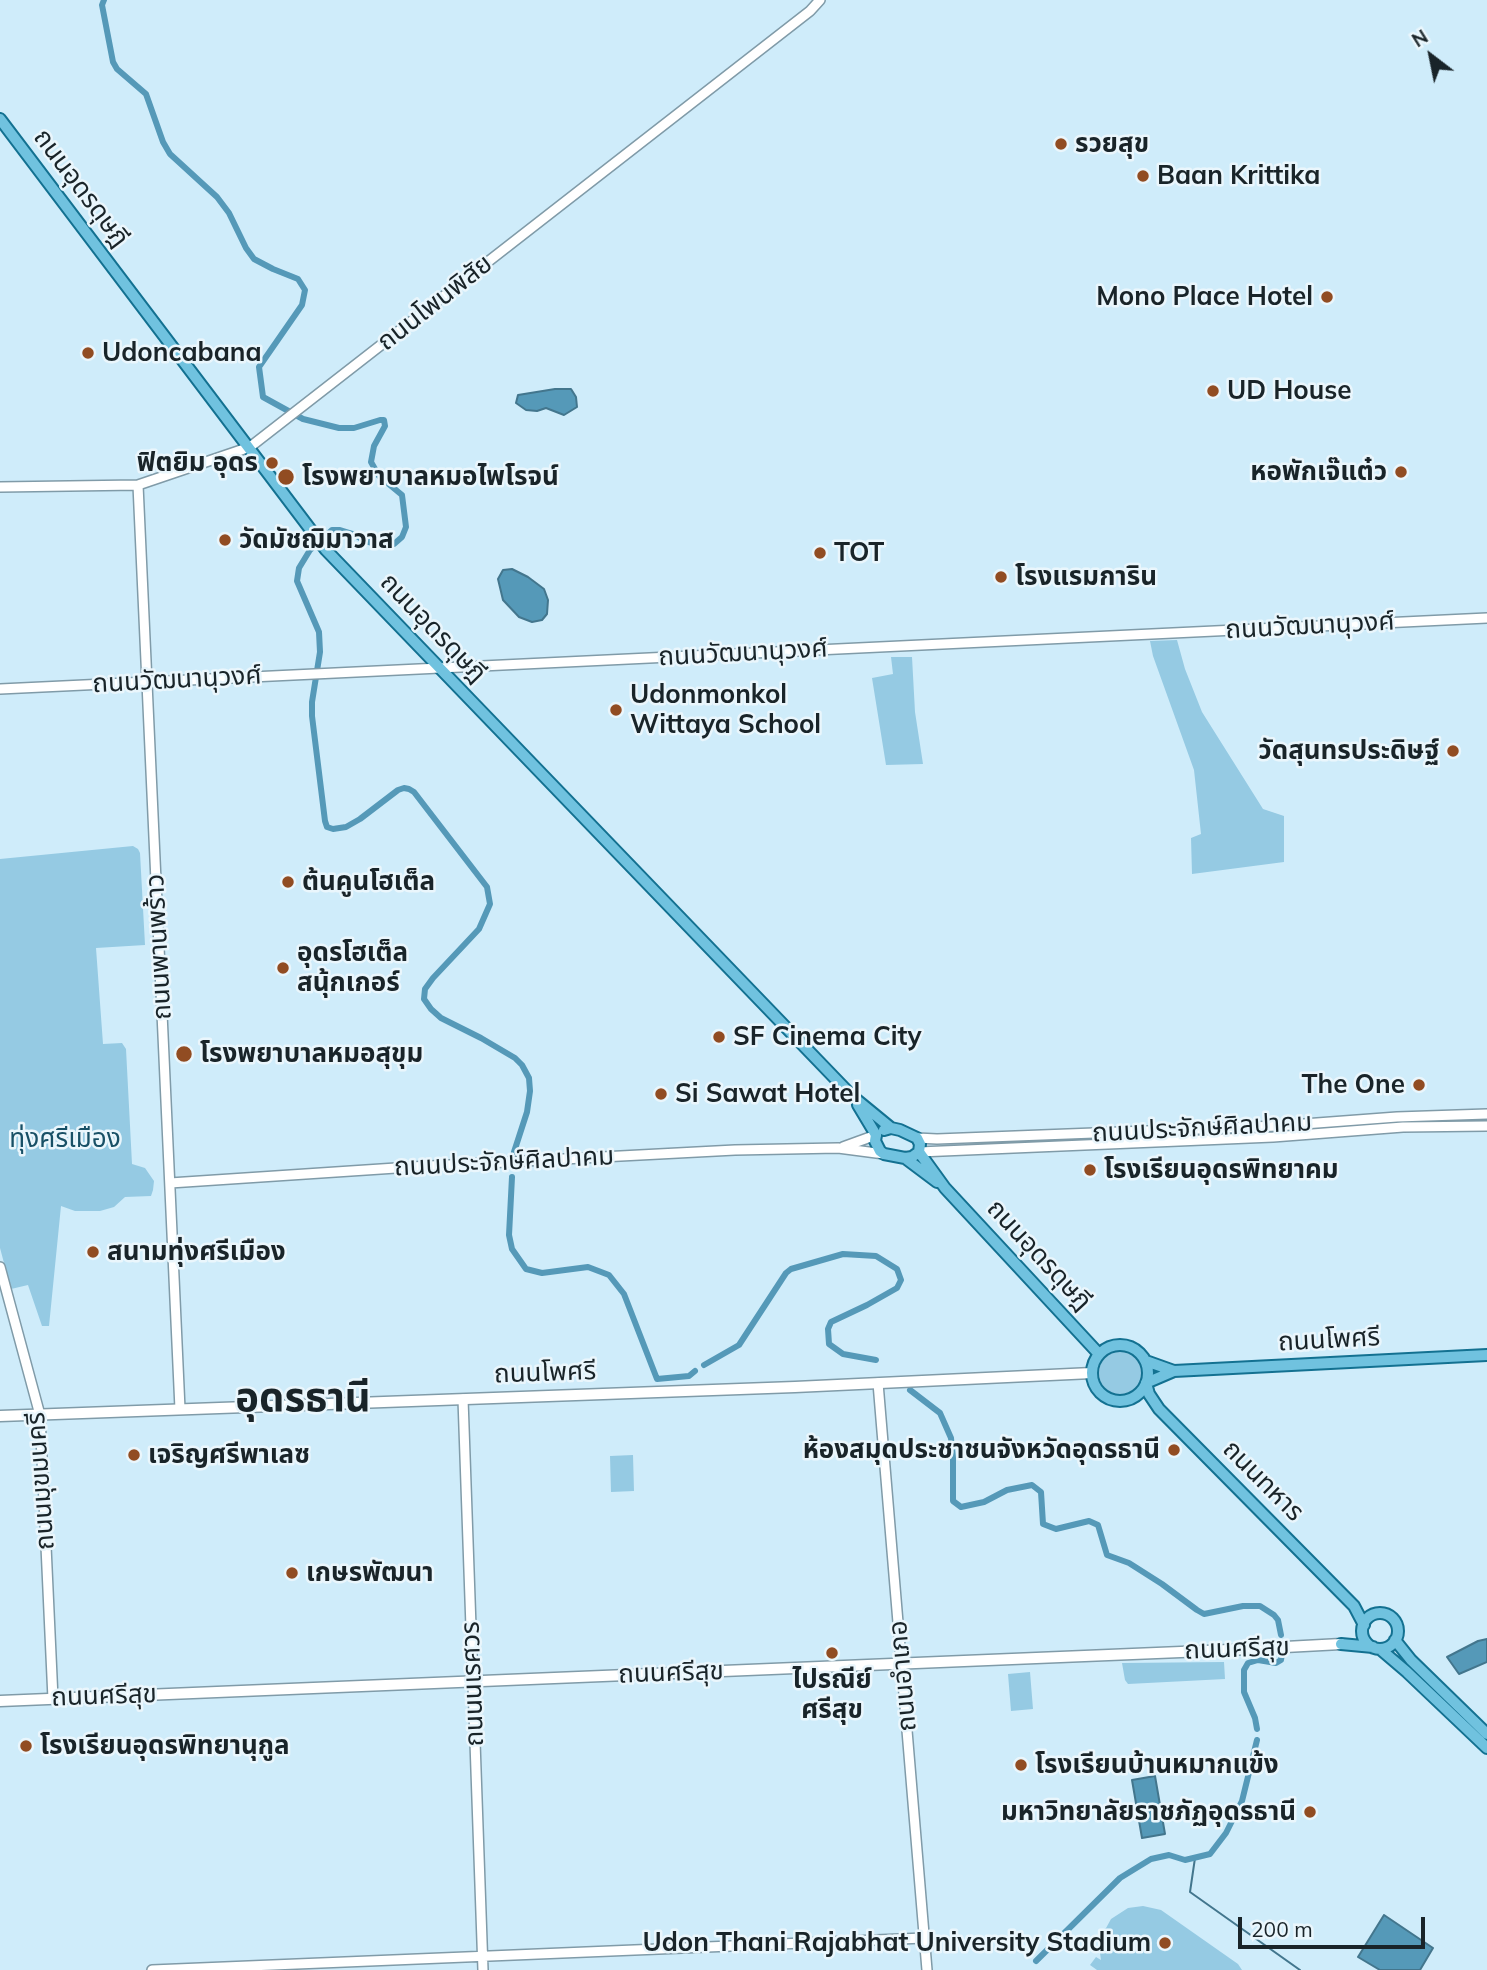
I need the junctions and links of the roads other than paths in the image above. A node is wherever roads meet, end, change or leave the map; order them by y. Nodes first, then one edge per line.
1 (820, 0) edge
2 (0, 119) edge
3 (250, 447) junction
4 (138, 485) junction
5 (0, 487) edge
6 (1487, 618) edge
7 (439, 667) junction
8 (147, 682) junction
9 (0, 689) edge
10 (852, 1096) junction
11 (1453, 1114) junction
12 (1487, 1114) edge
13 (1296, 1125) junction
14 (1454, 1125) junction
15 (1487, 1125) edge
16 (891, 1128) junction
17 (1112, 1132) junction
18 (876, 1135) junction
19 (1297, 1135) junction
20 (980, 1137) junction
21 (917, 1138) junction
22 (1117, 1143) junction
23 (838, 1148) junction
24 (980, 1149) junction
25 (919, 1152) junction
26 (884, 1154) junction
27 (905, 1158) junction
28 (170, 1183) junction
29 (945, 1188) junction
30 (0, 1268) edge
31 (1099, 1354) junction
32 (1487, 1355) edge
33 (1146, 1361) junction
34 (1174, 1371) junction
35 (1092, 1373) junction
36 (878, 1383) junction
37 (1146, 1383) junction
38 (463, 1399) junction
39 (1130, 1399) junction
40 (180, 1409) junction
41 (1158, 1409) junction
42 (40, 1415) junction
43 (0, 1416) edge
44 (1354, 1606) junction
45 (1378, 1614) junction
46 (1363, 1627) junction
47 (1395, 1640) junction
48 (1341, 1643) junction
49 (1377, 1648) junction
50 (901, 1663) junction
51 (473, 1681) junction
52 (52, 1699) junction
53 (0, 1701) edge
54 (1487, 1734) edge
55 (1487, 1748) edge
56 (924, 1938) junction
57 (482, 1957) junction
58 (152, 1970) edge
59 (483, 1970) edge
60 (927, 1970) edge

1 - 3 street, ถนนโพนพิสัย
2 - 3 main road, ถนนอุดรดุษฎี
3 - 4 street, ถนนโพนพิสัย
3 - 7 main road, ถนนอุดรดุษฎี
4 - 5 street, ถนนโพนพิสัย
4 - 8 street, ถนนพานพร้าว
6 - 7 street, ถนนวัฒนานุวงศ์
7 - 8 street, ถนนวัฒนานุวงศ์
7 - 10 main road, ถนนอุดรดุษฎี
8 - 9 street, ถนนวัฒนานุวงศ์
8 - 28 street, ถนนพานพร้าว
10 - 16 main road, ถนนอุดรดุษฎี
10 - 18 main road, ถนนอุดรดุษฎี
11 - 12 street, ถนนประจักษ์ศิลปาคม
11 - 13 street, ถนนประจักษ์ศิลปาคม
11 - 14 street
13 - 17 street, ถนนประจักษ์ศิลปาคม
13 - 19 street
14 - 15 street, ถนนประจักษ์ศิลปาคม
14 - 19 street, ถนนประจักษ์ศิลปาคม
16 - 18 main road
16 - 21 main road
17 - 20 street, ถนนประจักษ์ศิลปาคม
17 - 22 street
18 - 23 street
18 - 26 main road
19 - 22 street, ถนนประจักษ์ศิลปาคม
20 - 21 street, ถนนประจักษ์ศิลปาคม
20 - 24 street
21 - 25 main road
22 - 24 street, ถนนประจักษ์ศิลปาคม
23 - 26 street
23 - 28 street, ถนนประจักษ์ศิลปาคม
24 - 25 street, ถนนประจักษ์ศิลปาคม
25 - 27 main road
25 - 29 main road, ถนนอุดรดุษฎี
26 - 27 main road
27 - 29 main road, ถนนอุดรดุษฎี
28 - 40 street, ถนนพานพร้าว
29 - 31 main road, ถนนอุดรดุษฎี
30 - 42 street, ถนนมุขมนครี
31 - 33 main road
31 - 35 main road
32 - 34 main road, ถนนโพศรี
33 - 34 main road, ถนนโพศรี
33 - 37 main road
34 - 37 main road, ถนนโพศรี
35 - 36 main road, ถนนโพศรี
35 - 39 main road
36 - 38 main road, ถนนโพศรี
36 - 50 street, ถนนอำเภอ
37 - 39 main road
37 - 41 main road, ถนนทหาร
38 - 40 main road, ถนนโพศรี
38 - 51 street, ถนนนเรศวร
39 - 41 main road
40 - 42 main road, ถนนโพศรี
41 - 44 main road, ถนนทหาร
42 - 43 main road, ถนนโพศรี
42 - 52 street, ถนนมุขมนครี
44 - 45 main road, ถนนทหาร
44 - 46 main road, ถนนทหาร
45 - 46 main road
45 - 47 main road
46 - 48 main road
46 - 49 main road
47 - 49 main road
47 - 54 main road
48 - 49 main road
48 - 50 main road, ถนนศรีสุข
49 - 55 main road
50 - 51 main road, ถนนศรีสุข
50 - 56 street, ถนนอำเภอ
51 - 52 main road, ถนนศรีสุข
51 - 57 street, ถนนนเรศวร
52 - 53 main road, ถนนศรีสุข
56 - 57 street
56 - 60 street, ถนนอำเภอ
57 - 58 street
57 - 59 street, ถนนนเรศวร

